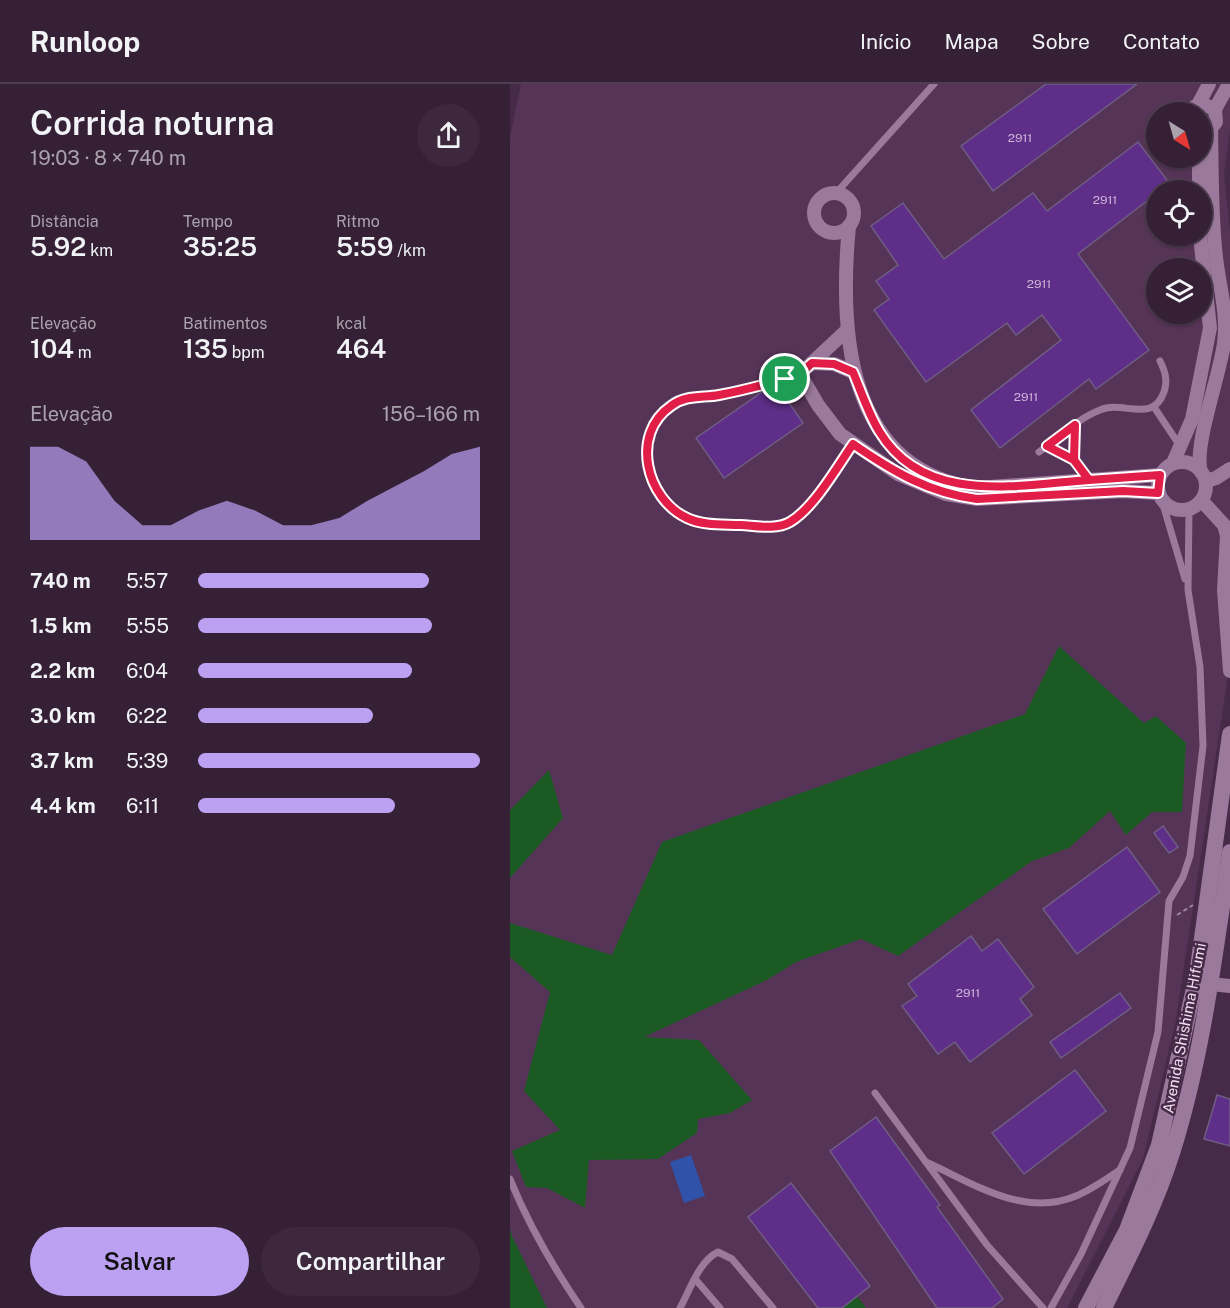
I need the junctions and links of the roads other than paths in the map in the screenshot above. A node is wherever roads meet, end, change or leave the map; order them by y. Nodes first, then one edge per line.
1 (933, 84) edge
2 (1209, 84) edge
3 (1229, 84) edge
4 (1199, 102) edge
5 (1212, 107) edge
6 (1215, 109) junction
7 (1212, 122) edge
8 (1209, 168) edge
9 (837, 192) junction
10 (849, 226) junction
11 (831, 233) junction
12 (1201, 246) edge
13 (847, 252) junction
14 (847, 330) junction
15 (1160, 361) dead end
16 (812, 363) junction
17 (853, 372) junction
18 (800, 374) junction
19 (1154, 407) junction
20 (1075, 425) junction
21 (853, 444) junction
22 (1047, 446) junction
23 (1182, 448) junction
24 (1039, 452) dead end
25 (1074, 460) junction
26 (1173, 464) junction
27 (1230, 469) edge
28 (1160, 475) junction
29 (1203, 476) junction
30 (1089, 480) junction
31 (1160, 497) junction
32 (1202, 501) junction
33 (1189, 510) junction
34 (1188, 590) junction
35 (1230, 671) edge
36 (1230, 734) edge
37 (1230, 852) edge
38 (1211, 984) junction
39 (1230, 986) edge
40 (875, 1093) dead end
41 (926, 1162) junction
42 (1120, 1170) junction
43 (510, 1179) edge
44 (696, 1280) junction
45 (581, 1308) edge
46 (680, 1308) edge
47 (720, 1308) edge
48 (773, 1308) edge
49 (1043, 1308) edge
50 (1051, 1308) edge
51 (1086, 1308) edge
52 (1104, 1308) edge

1 - 9 lane
2 - 4 street
3 - 6 street
5 - 6 street
6 - 7 street
8 - 29 street
9 - 10 street
9 - 11 street
10 - 11 street
10 - 13 street
11 - 13 street
12 - 23 street
13 - 14 street
14 - 16 street
14 - 17 street
15 - 19 lane
16 - 17 street
16 - 18 street
17 - 30 street
18 - 21 street
18 - 21 lane
19 - 20 lane
19 - 23 lane
20 - 22 lane
20 - 25 lane
21 - 31 street
22 - 24 lane
22 - 25 lane
23 - 26 street
25 - 30 lane
26 - 28 street
26 - 29 street
27 - 29 street
28 - 30 street
28 - 31 street
29 - 32 street
31 - 33 street
31 - 34 lane
32 - 33 street
32 - 35 street
33 - 34 lane
34 - 42 lane
36 - 51 street, Avenida Shishima Hifumi
37 - 38 street, Avenida Shishima Hifumi
38 - 39 street
38 - 52 street, Avenida Shishima Hifumi
40 - 41 lane
41 - 42 lane
41 - 49 lane
42 - 50 lane
43 - 45 lane
44 - 46 lane
44 - 47 lane
44 - 48 lane

